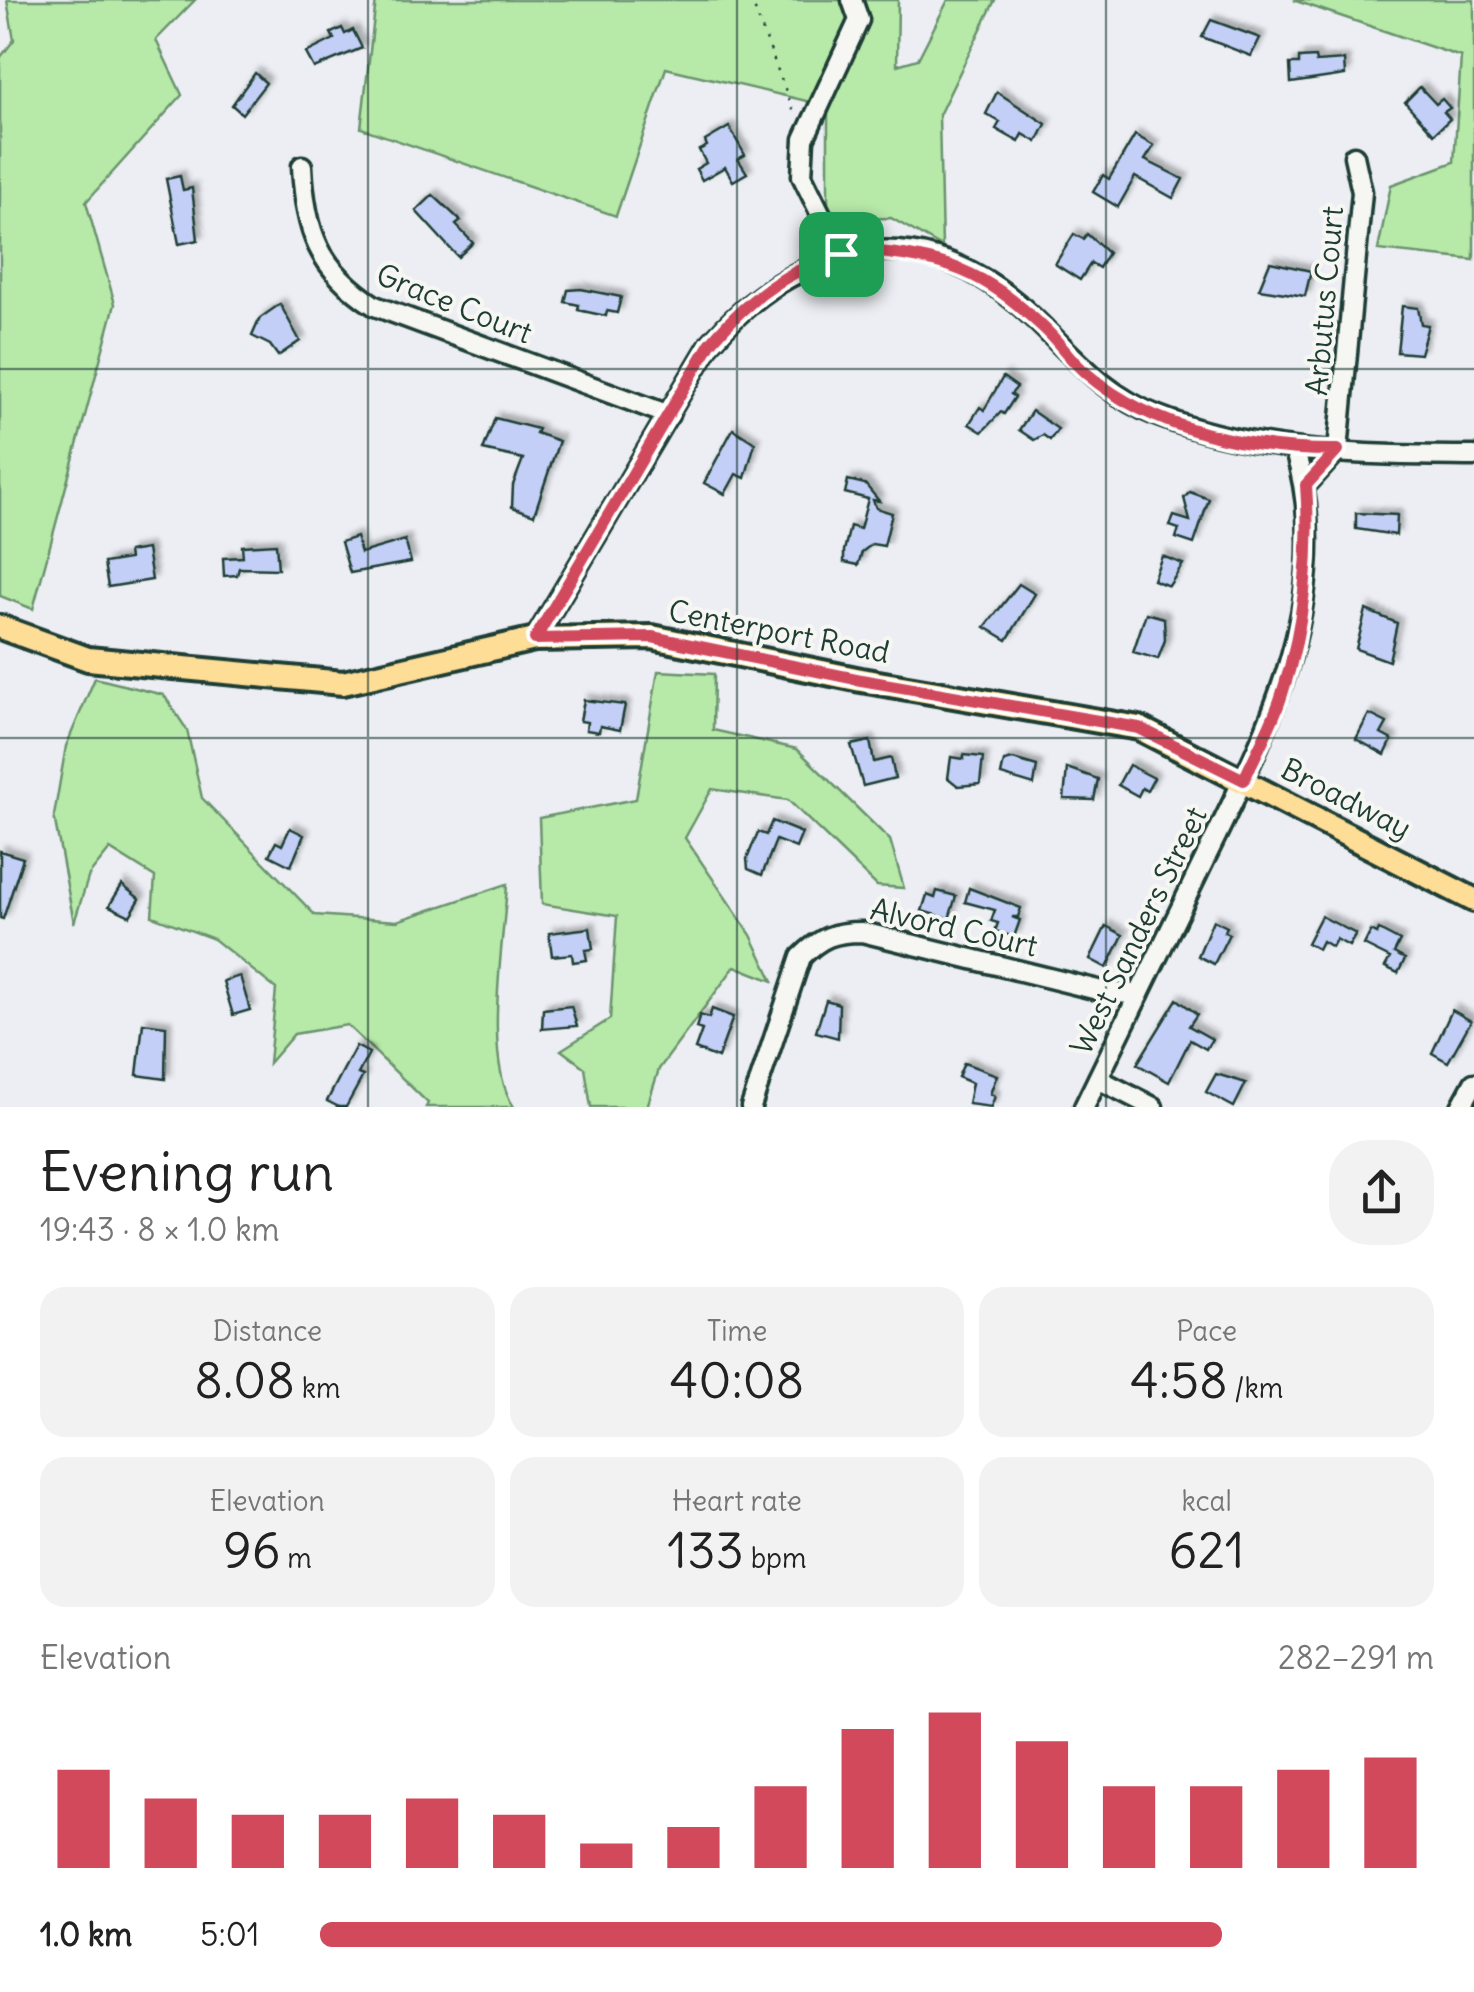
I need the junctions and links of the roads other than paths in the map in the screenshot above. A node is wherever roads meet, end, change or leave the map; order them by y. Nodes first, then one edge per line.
1 (852, 0) edge
2 (1354, 156) dead end
3 (302, 166) dead end
4 (841, 254) junction
5 (668, 414) junction
6 (1296, 450) junction
7 (1338, 450) junction
8 (1474, 456) edge
9 (1306, 485) junction
10 (0, 627) edge
11 (535, 639) junction
12 (1244, 780) junction
13 (1474, 900) edge
14 (1139, 994) junction
15 (1098, 1078) junction
16 (1474, 1083) edge
17 (751, 1107) edge
18 (1084, 1107) edge
19 (1152, 1107) edge
20 (1462, 1107) edge

1 - 4 street
2 - 7 street, Arbutus Court
3 - 5 street, Grace Court
4 - 5 street
4 - 6 street
5 - 11 street
6 - 7 street
6 - 9 street, West Sanders Street
7 - 8 street
7 - 9 street
9 - 12 street, West Sanders Street
10 - 11 main road, Centerport Road
11 - 12 main road, Centerport Road
12 - 13 main road, Broadway
12 - 14 street, West Sanders Street
14 - 15 street, West Sanders Street
14 - 17 street, Alvord Court
15 - 18 street, West Sanders Street
15 - 19 street
16 - 20 street

